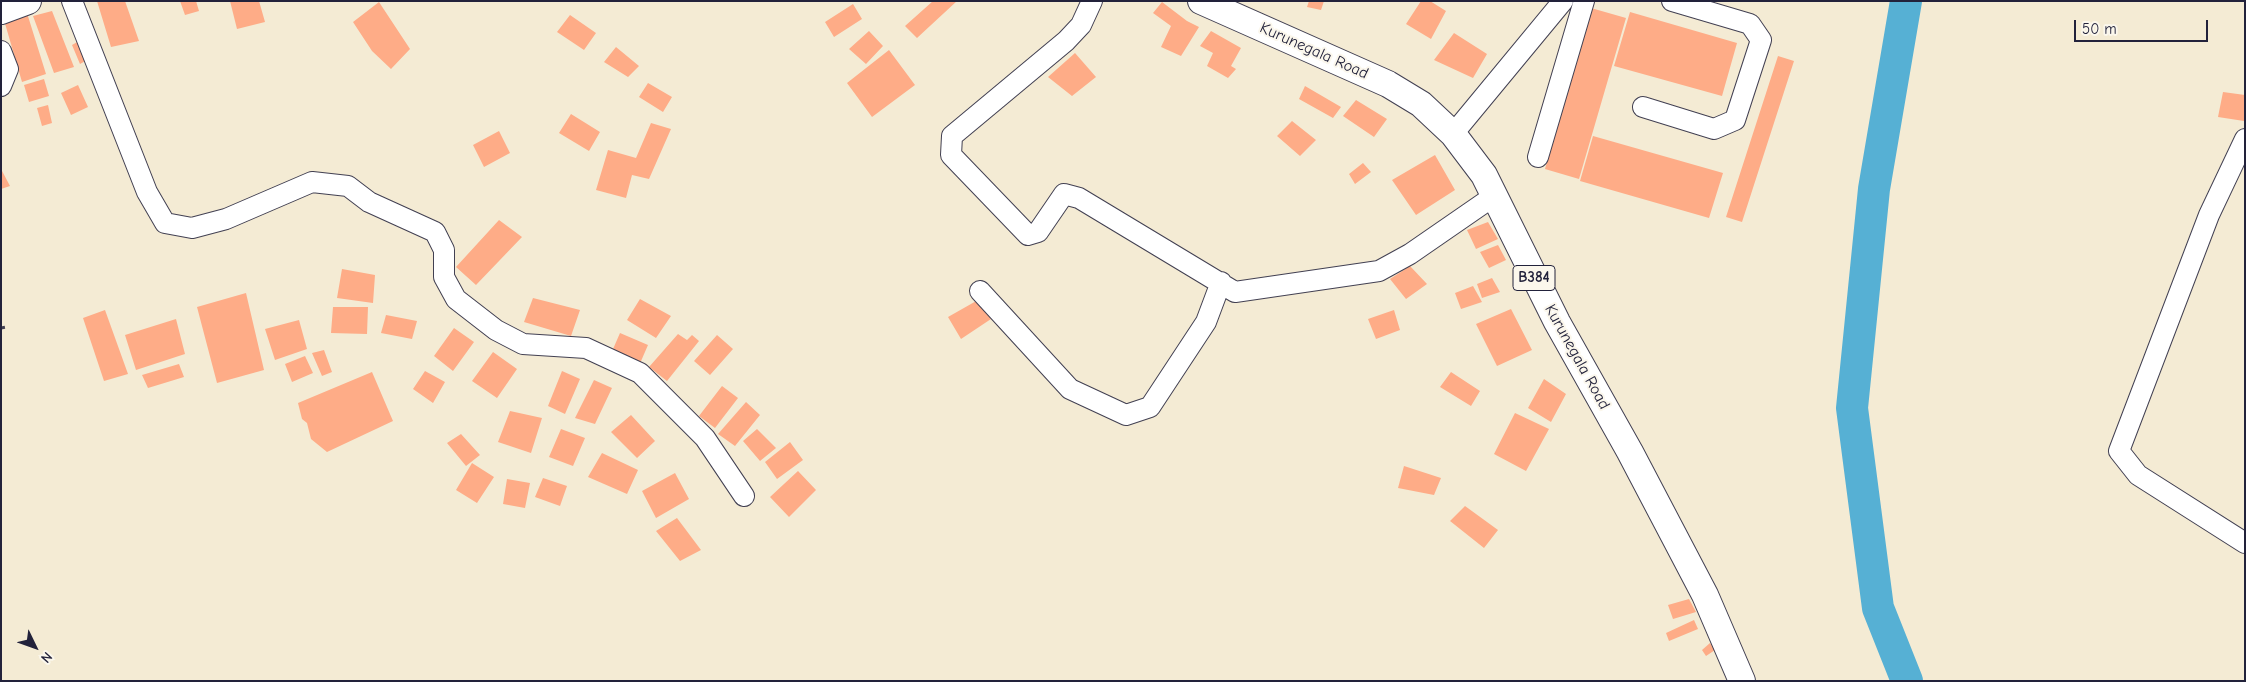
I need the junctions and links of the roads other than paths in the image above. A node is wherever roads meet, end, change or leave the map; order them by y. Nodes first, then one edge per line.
1 (28, 1) edge
2 (72, 1) edge
3 (1092, 1) edge
4 (1201, 1) edge
5 (1563, 1) edge
6 (1584, 1) edge
7 (1672, 1) edge
8 (1, 11) edge
9 (1, 52) edge
10 (1, 86) edge
11 (1642, 107) dead end
12 (1453, 134) junction
13 (2245, 139) edge
14 (1538, 157) dead end
15 (1494, 196) junction
16 (1220, 282) junction
17 (980, 291) dead end
18 (744, 496) dead end
19 (2245, 543) edge
20 (1742, 681) edge

1 - 8 main road
2 - 18 street
3 - 16 street
4 - 12 main road, Kurunegala Road / B384
5 - 12 street
6 - 14 street
7 - 11 street
9 - 10 street
12 - 15 main road, Kurunegala Road / B384
13 - 19 street
15 - 16 street
15 - 20 main road, Kurunegala Road / B384
16 - 17 street

